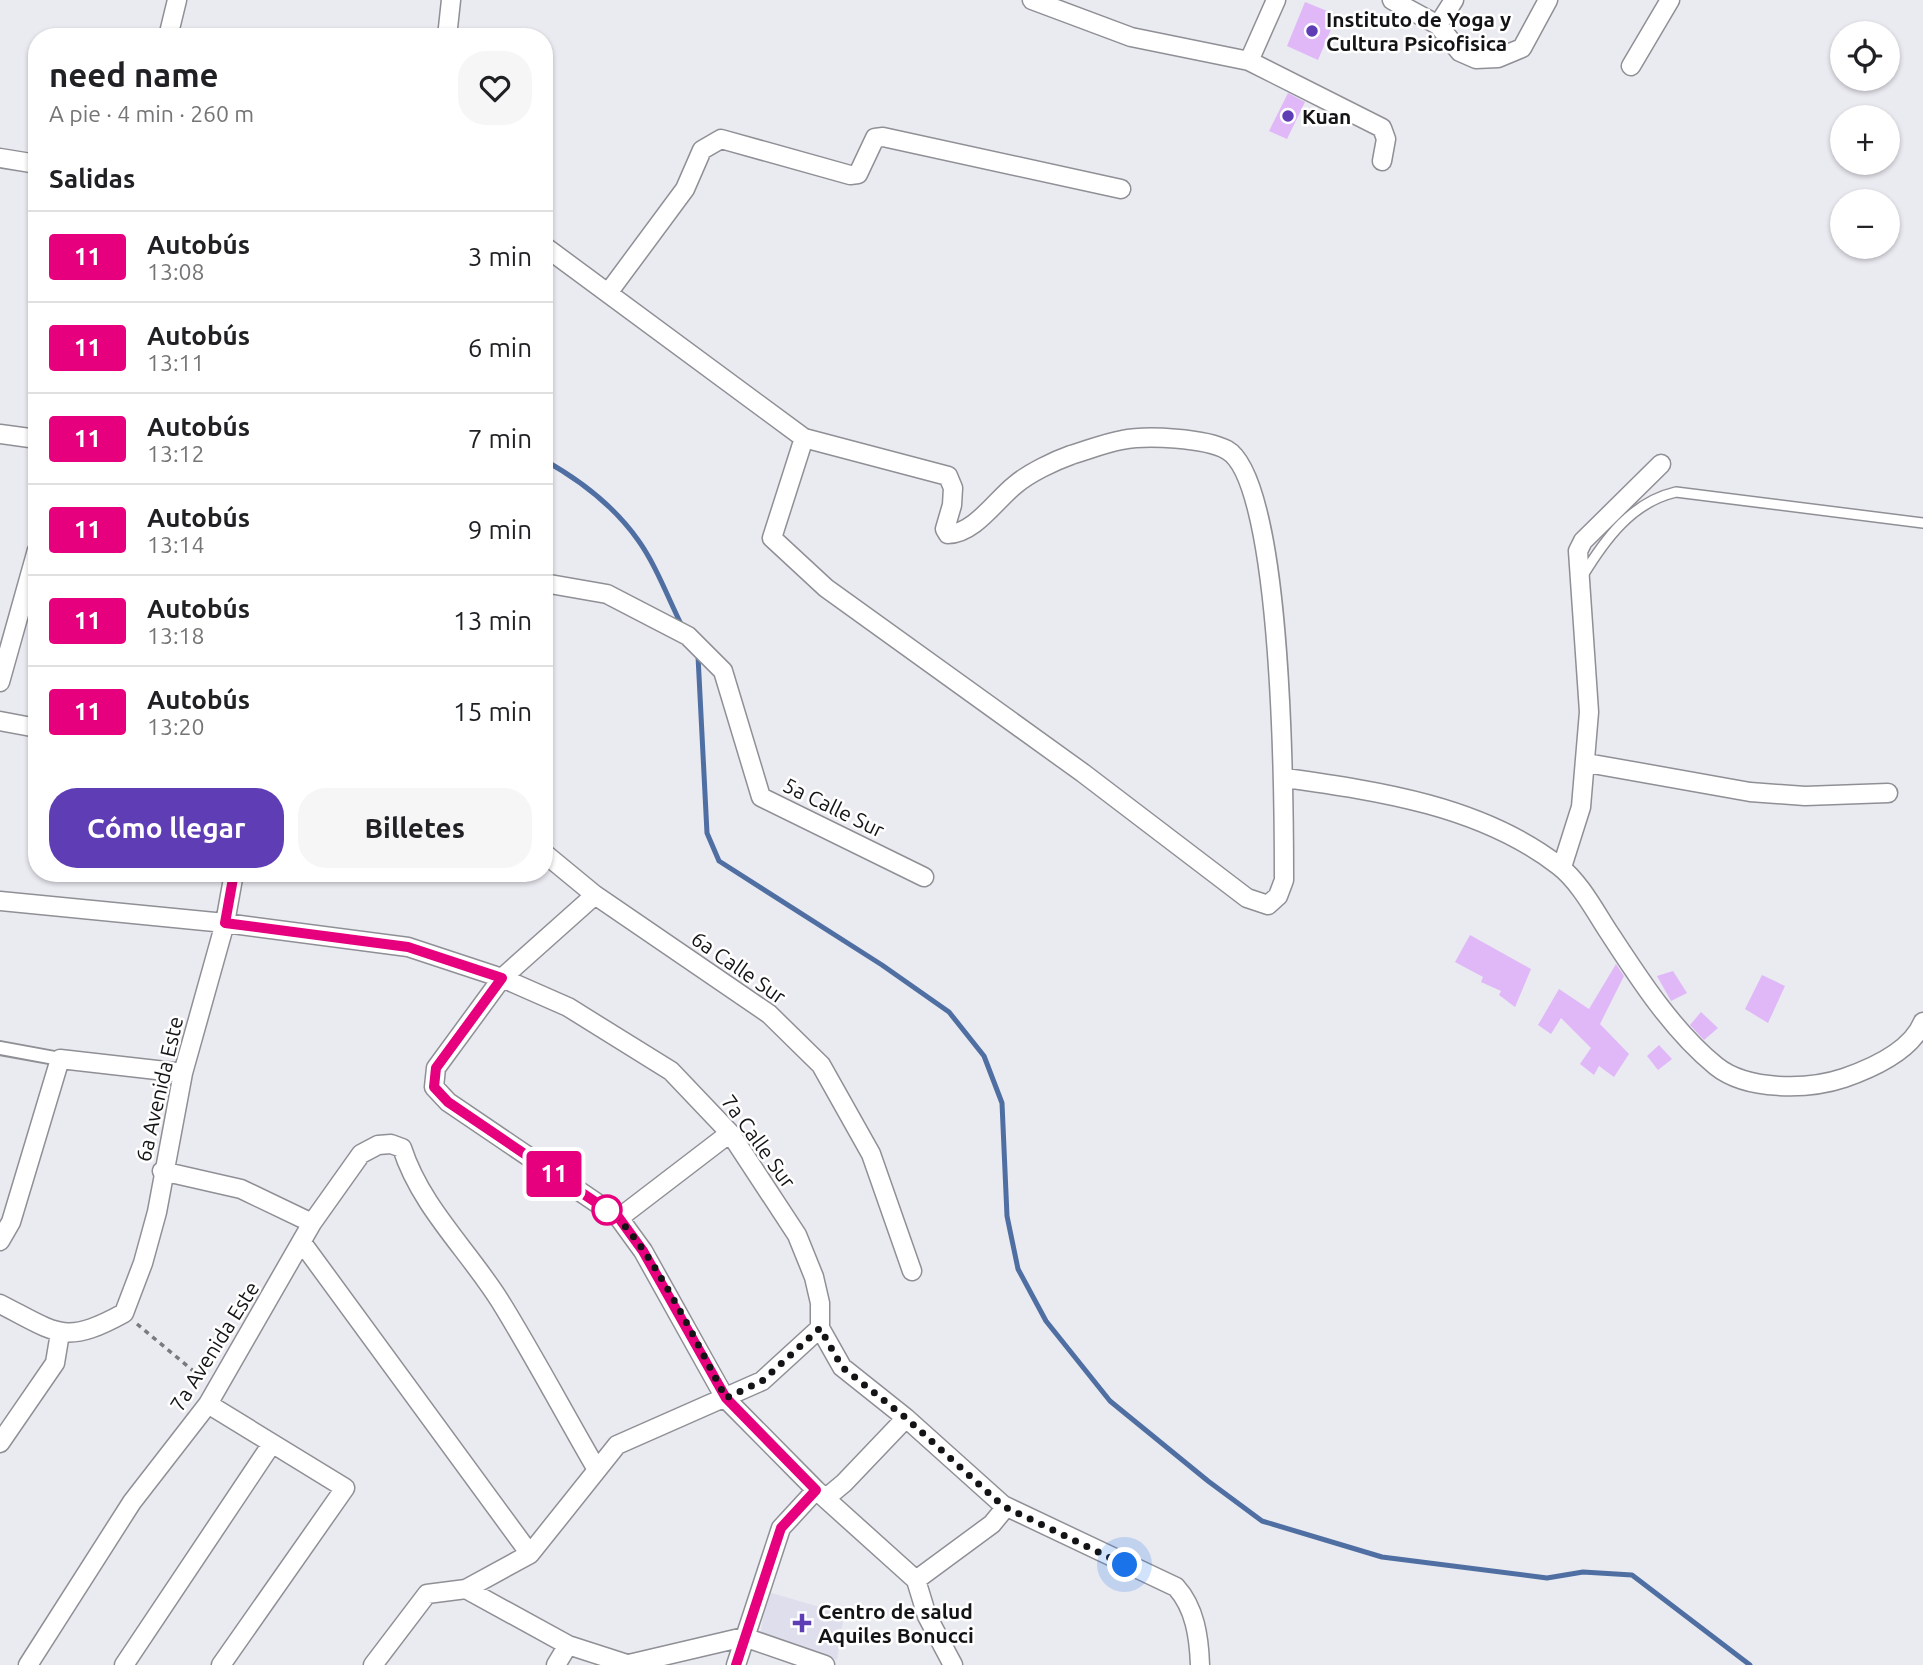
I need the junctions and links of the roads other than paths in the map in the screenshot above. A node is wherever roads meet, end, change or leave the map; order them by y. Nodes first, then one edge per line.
1 (177, 0) edge
2 (451, 0) edge
3 (1031, 0) edge
4 (1276, 0) edge
5 (1392, 0) edge
6 (1454, 0) edge
7 (1548, 0) edge
8 (1670, 0) edge
9 (1438, 25) junction
10 (170, 28) edge
11 (448, 28) edge
12 (1248, 61) junction
13 (1631, 66) dead end
14 (0, 158) edge
15 (1382, 161) dead end
16 (28, 163) edge
17 (1121, 189) dead end
18 (553, 253) edge
19 (608, 293) junction
20 (0, 433) edge
21 (28, 438) edge
22 (804, 438) junction
23 (1661, 464) dead end
24 (1923, 523) edge
25 (28, 582) edge
26 (1580, 582) junction
27 (553, 585) edge
28 (0, 681) edge
29 (0, 721) edge
30 (28, 726) edge
31 (1587, 763) junction
32 (1284, 778) junction
33 (1888, 793) dead end
34 (553, 860) edge
35 (1562, 867) junction
36 (925, 877) dead end
37 (232, 882) edge
38 (596, 895) junction
39 (0, 901) edge
40 (225, 923) junction
41 (502, 978) junction
42 (1923, 1022) edge
43 (0, 1048) edge
44 (60, 1059) junction
45 (183, 1073) junction
46 (730, 1133) junction
47 (162, 1171) junction
48 (619, 1218) junction
49 (312, 1223) junction
50 (0, 1241) edge
51 (303, 1244) junction
52 (912, 1271) dead end
53 (0, 1304) edge
54 (820, 1328) junction
55 (60, 1334) junction
56 (212, 1397) junction
57 (726, 1398) junction
58 (906, 1418) junction
59 (0, 1443) edge
60 (271, 1444) junction
61 (596, 1468) junction
62 (821, 1494) junction
63 (1006, 1507) junction
64 (530, 1554) junction
65 (910, 1575) junction
66 (466, 1589) junction
67 (744, 1637) junction
68 (568, 1645) junction
69 (28, 1665) edge
70 (124, 1665) edge
71 (221, 1665) edge
72 (373, 1665) edge
73 (556, 1665) edge
74 (630, 1665) edge
75 (736, 1665) edge
76 (825, 1665) edge
77 (953, 1665) edge
78 (1200, 1665) edge

1 - 10 street
2 - 11 street
3 - 12 street
4 - 12 street
5 - 9 street
6 - 9 street
7 - 9 street
8 - 13 street
12 - 15 street
14 - 16 street
17 - 19 street
18 - 19 street
19 - 22 street
20 - 21 street
22 - 32 street
22 - 32 street
23 - 26 street
24 - 26 lane
25 - 28 street
26 - 31 street
27 - 36 street, 5a Calle Sur
29 - 30 street
31 - 33 street
31 - 35 street
32 - 35 street
34 - 38 street, 6a Calle Sur
35 - 42 street
37 - 40 street, 6a Avenida Este
38 - 41 street
38 - 52 street, 6a Calle Sur
39 - 40 street, 7a Calle Sur
40 - 41 street, 7a Calle Sur
40 - 45 street, 6a Avenida Este
41 - 46 street, 7a Calle Sur
41 - 48 street
43 - 44 street
44 - 45 street
44 - 50 street
45 - 47 street, 6a Avenida Este
46 - 48 street
46 - 54 street, 7a Calle Sur
47 - 49 street
47 - 55 street, 6a Avenida Este
48 - 57 street
49 - 51 street, 7a Avenida Este
49 - 61 street, 7a Avenida Este
51 - 56 street, 7a Avenida Este
51 - 64 street
53 - 55 street
54 - 57 street
54 - 58 street, 7a Calle Sur
55 - 59 street
56 - 60 street
56 - 69 street, 7a Avenida Este
57 - 61 street
57 - 62 street
58 - 62 street
58 - 63 street, 7a Calle Sur
60 - 70 street
60 - 71 street
61 - 64 street
62 - 65 street
62 - 67 street
63 - 65 street
63 - 78 street, 7a Calle Sur
64 - 66 street
65 - 77 street
66 - 68 street
66 - 72 street
67 - 74 street
67 - 75 street
67 - 76 street
68 - 73 street
68 - 74 street

